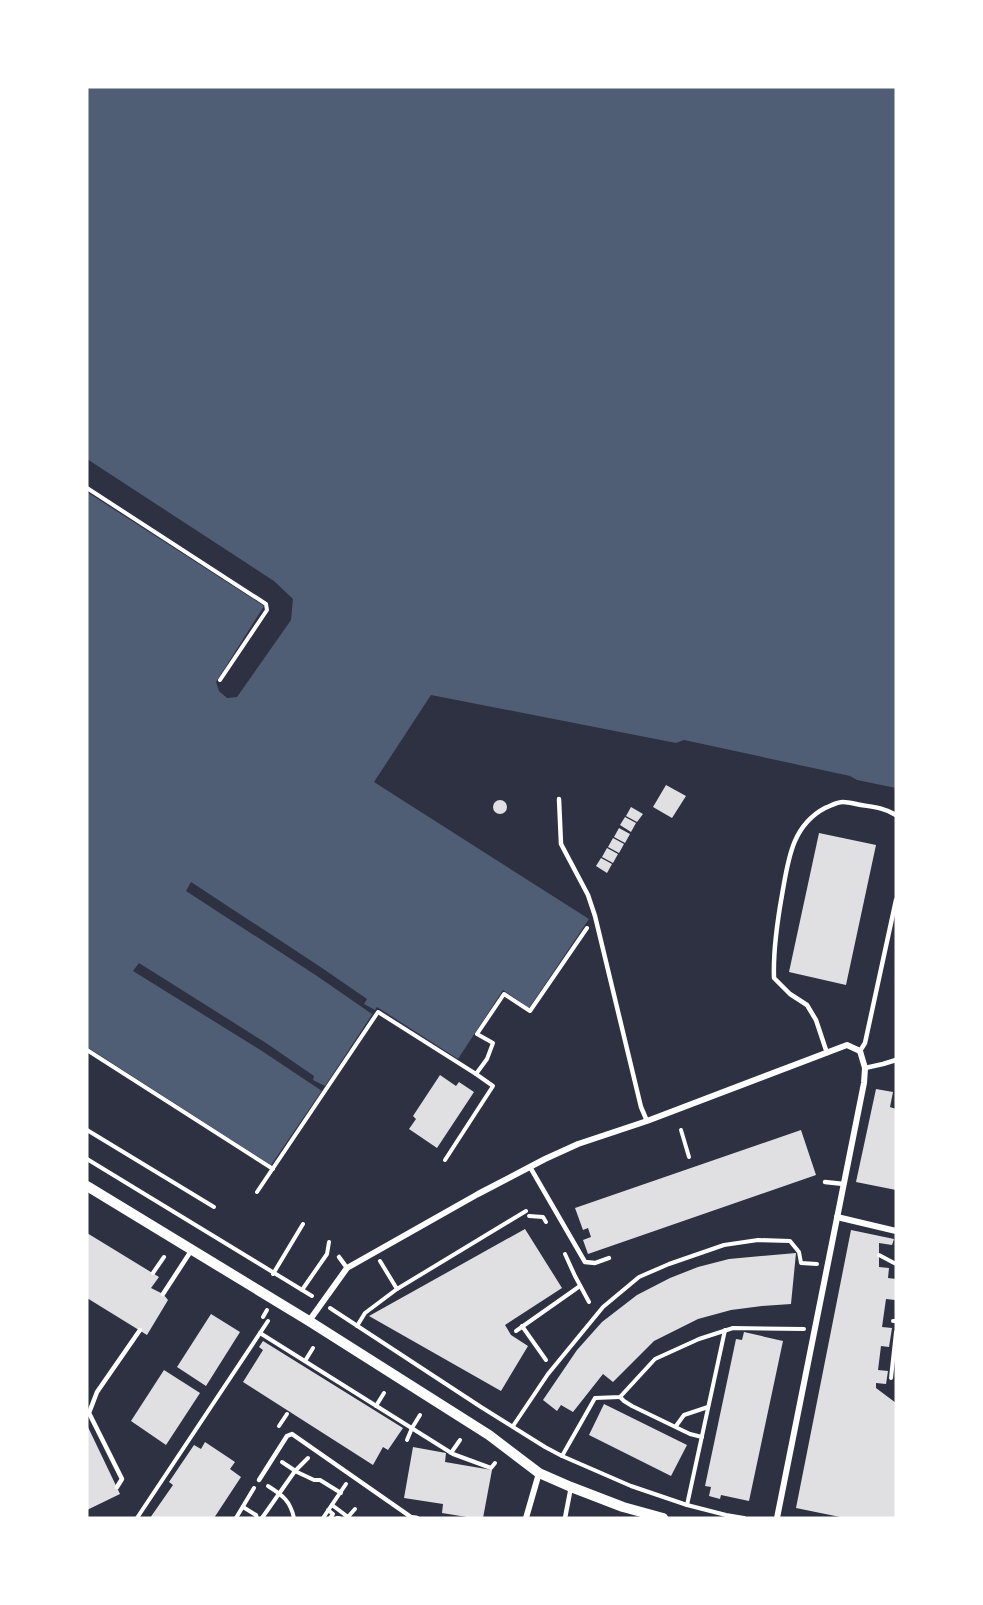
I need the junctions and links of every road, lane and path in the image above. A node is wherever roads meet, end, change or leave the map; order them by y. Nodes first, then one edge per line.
1 (87, 488) edge
2 (220, 680) dead end
3 (559, 799) dead end
4 (896, 815) edge
5 (896, 900) edge
6 (595, 916) junction
7 (87, 1050) edge
8 (860, 1052) junction
9 (827, 1053) junction
10 (896, 1060) edge
11 (865, 1068) junction
12 (476, 1074) junction
13 (647, 1121) junction
14 (87, 1130) edge
15 (681, 1130) dead end
16 (689, 1157) dead end
17 (87, 1159) edge
18 (445, 1160) dead end
19 (530, 1167) junction
20 (273, 1169) junction
21 (825, 1182) dead end
22 (844, 1184) junction
23 (87, 1186) edge
24 (257, 1192) dead end
25 (213, 1208) dead end
26 (539, 1217) dead end
27 (837, 1217) junction
28 (303, 1224) dead end
29 (896, 1231) edge
30 (329, 1242) dead end
31 (192, 1249) junction
32 (563, 1251) dead end
33 (374, 1253) junction
34 (879, 1255) dead end
35 (164, 1257) dead end
36 (339, 1257) dead end
37 (609, 1258) dead end
38 (896, 1264) edge
39 (828, 1265) junction
40 (347, 1268) junction
41 (153, 1273) dead end
42 (273, 1274) junction
43 (580, 1286) junction
44 (397, 1289) junction
45 (163, 1294) dead end
46 (589, 1302) dead end
47 (339, 1314) dead end
48 (268, 1321) dead end
49 (309, 1321) junction
50 (357, 1326) junction
51 (522, 1326) junction
52 (140, 1330) dead end
53 (725, 1330) junction
54 (516, 1331) dead end
55 (813, 1331) junction
56 (896, 1332) edge
57 (260, 1333) junction
58 (313, 1348) dead end
59 (546, 1360) dead end
60 (304, 1361) junction
61 (891, 1378) dead end
62 (384, 1393) dead end
63 (621, 1397) junction
64 (376, 1406) junction
65 (708, 1407) junction
66 (287, 1414) dead end
67 (420, 1415) dead end
68 (513, 1426) junction
69 (676, 1426) junction
70 (412, 1428) junction
71 (274, 1434) dead end
72 (702, 1437) junction
73 (407, 1440) dead end
74 (460, 1440) dead end
75 (315, 1451) junction
76 (451, 1453) junction
77 (562, 1456) junction
78 (274, 1457) junction
79 (495, 1462) dead end
80 (295, 1471) junction
81 (539, 1473) junction
82 (352, 1475) junction
83 (259, 1480) junction
84 (117, 1487) dead end
85 (571, 1487) junction
86 (341, 1492) junction
87 (279, 1493) junction
88 (332, 1505) junction
89 (687, 1505) junction
90 (243, 1507) junction
91 (355, 1509) dead end
92 (328, 1510) junction
93 (348, 1517) edge
94 (136, 1518) edge
95 (236, 1518) edge
96 (257, 1518) edge
97 (262, 1518) edge
98 (294, 1518) edge
99 (323, 1518) edge
100 (330, 1518) edge
101 (417, 1518) edge
102 (526, 1518) edge
103 (565, 1518) edge
104 (663, 1518) edge
105 (744, 1518) edge
106 (777, 1518) edge

1 - 2 path
3 - 6 lane
4 - 9 lane
5 - 8 lane
6 - 12 path
6 - 13 lane
7 - 20 path
8 - 9 street
8 - 11 street
9 - 13 street
10 - 11 lane
11 - 22 street
12 - 18 path
12 - 20 path
13 - 19 street
14 - 25 path
15 - 16 path
17 - 42 path
19 - 33 street
19 - 37 lane
20 - 24 path
21 - 22 lane
22 - 27 street
23 - 31 street
26 - 44 path
27 - 29 street
27 - 39 street
28 - 42 path
30 - 42 path
31 - 45 lane
31 - 49 street
32 - 43 path
33 - 40 street
33 - 44 path
34 - 38 path
35 - 41 path
36 - 40 lane
39 - 55 street
39 - 68 path
40 - 49 street
43 - 46 path
43 - 51 path
44 - 50 path
47 - 50 path
48 - 57 path
49 - 81 street
50 - 68 path
51 - 54 path
51 - 59 path
52 - 84 lane
53 - 55 path
53 - 63 path
53 - 65 path
55 - 106 street
56 - 61 path
57 - 60 path
57 - 94 path
58 - 60 path
60 - 64 path
62 - 64 path
63 - 69 path
63 - 77 path
64 - 70 path
65 - 69 path
65 - 72 path
66 - 71 path
67 - 70 path
68 - 77 path
69 - 72 path
70 - 73 path
70 - 76 path
72 - 89 path
74 - 76 path
75 - 78 lane
75 - 80 path
75 - 82 lane
76 - 79 path
77 - 89 path
78 - 80 path
78 - 83 lane
80 - 86 path
80 - 87 path
81 - 85 street
81 - 102 street
82 - 86 path
82 - 101 lane
83 - 87 path
83 - 90 path
85 - 103 lane
85 - 104 street
86 - 88 path
87 - 97 path
87 - 98 path
88 - 92 path
88 - 93 path
89 - 105 path
90 - 95 path
90 - 96 path
91 - 93 path
92 - 99 path
92 - 100 path

